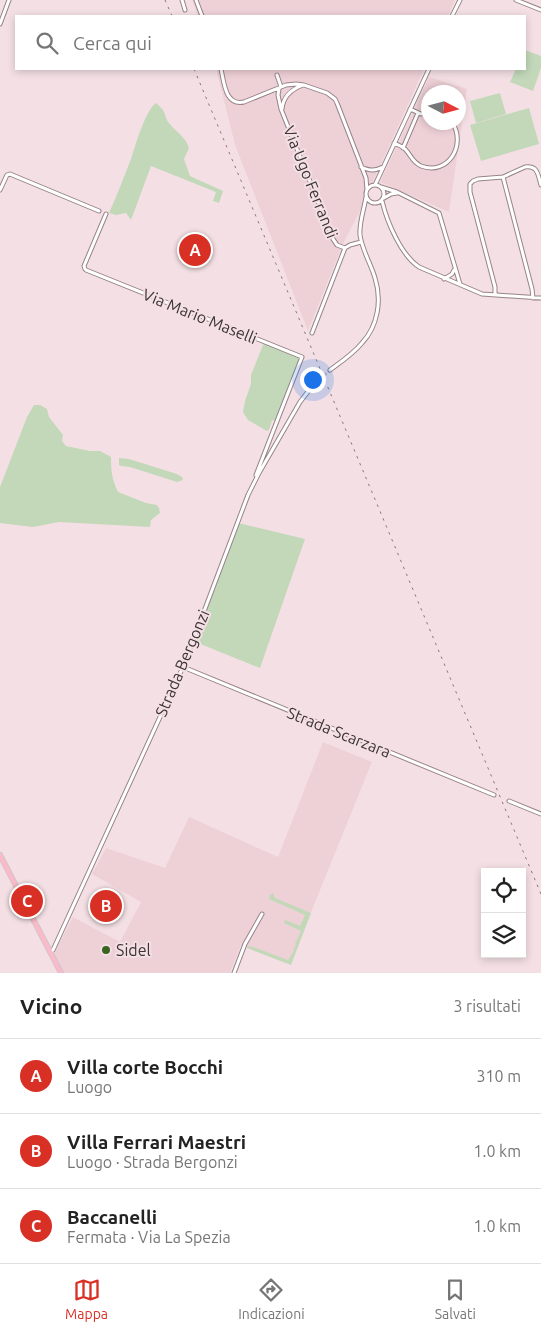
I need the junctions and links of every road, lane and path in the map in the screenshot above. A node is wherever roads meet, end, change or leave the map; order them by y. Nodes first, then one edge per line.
1 (9, 0) edge
2 (182, 0) edge
3 (196, 0) edge
4 (460, 0) edge
5 (516, 0) edge
6 (185, 10) dead end
7 (541, 10) edge
8 (202, 15) edge
9 (452, 15) edge
10 (1, 19) edge
11 (0, 24) edge
12 (221, 70) edge
13 (429, 70) edge
14 (277, 75) dead end
15 (304, 85) junction
16 (280, 88) junction
17 (267, 93) junction
18 (279, 98) junction
19 (284, 100) junction
20 (410, 109) junction
21 (282, 112) junction
22 (418, 113) joint
23 (456, 130) edge
24 (394, 143) junction
25 (403, 148) junction
26 (383, 166) junction
27 (361, 167) junction
28 (503, 177) junction
29 (366, 178) junction
30 (378, 178) junction
31 (374, 185) junction
32 (541, 185) edge
33 (381, 187) junction
34 (0, 190) edge
35 (367, 190) junction
36 (397, 192) junction
37 (366, 197) junction
38 (383, 200) junction
39 (374, 203) junction
40 (364, 209) junction
41 (384, 209) junction
42 (100, 211) dead end
43 (106, 214) dead end
44 (361, 242) junction
45 (345, 248) junction
46 (454, 267) junction
47 (444, 279) junction
48 (460, 285) junction
49 (495, 295) junction
50 (533, 298) junction
51 (541, 298) edge
52 (312, 333) dead end
53 (330, 370) tunnel mouth
54 (321, 378) tunnel mouth
55 (276, 426) junction
56 (282, 432) junction
57 (252, 487) junction
58 (183, 667) junction
59 (494, 795) dead end
60 (509, 801) dead end
61 (541, 814) edge
62 (0, 855) edge
63 (262, 914) dead end
64 (50, 952) junction
65 (60, 973) edge
66 (234, 973) edge

1 - 10 street
2 - 6 street
3 - 8 street
4 - 9 street
5 - 7 street
10 - 11 street
12 - 17 street
13 - 20 street
14 - 16 street
15 - 16 street
15 - 19 street
15 - 27 street
16 - 17 street
16 - 18 street, Via Ugo Ferrandi
16 - 19 street
17 - 18 street
18 - 21 street, Via Ugo Ferrandi
19 - 21 street
20 - 22 street
20 - 24 street
21 - 45 street, Via Ugo Ferrandi
22 - 25 street
23 - 25 street
24 - 25 street
24 - 26 street
26 - 27 street
26 - 30 street
27 - 29 street
28 - 32 street
28 - 49 street
28 - 50 street
29 - 31 street
29 - 35 street
30 - 31 street
30 - 33 street
31 - 33 street
31 - 35 street
33 - 36 street
33 - 38 street
34 - 42 street
35 - 37 street
36 - 38 street
36 - 46 street
37 - 39 street
37 - 40 street
38 - 39 street
38 - 41 street
39 - 40 street
39 - 41 street
40 - 44 street
41 - 47 street
43 - 55 street, Via Mario Maselli
44 - 45 street
44 - 53 street
45 - 52 street
46 - 47 street
46 - 48 street
47 - 48 street
48 - 49 street
49 - 50 street
50 - 51 street
54 - 56 street, Strada Bergonzi
55 - 56 street
55 - 57 street, Via Mario Maselli
56 - 57 street, Strada Bergonzi
57 - 58 street, Strada Bergonzi
58 - 59 street, Strada Scarzara
58 - 64 street, Strada Bergonzi
60 - 61 street
62 - 64 main road
63 - 66 street
64 - 65 main road

